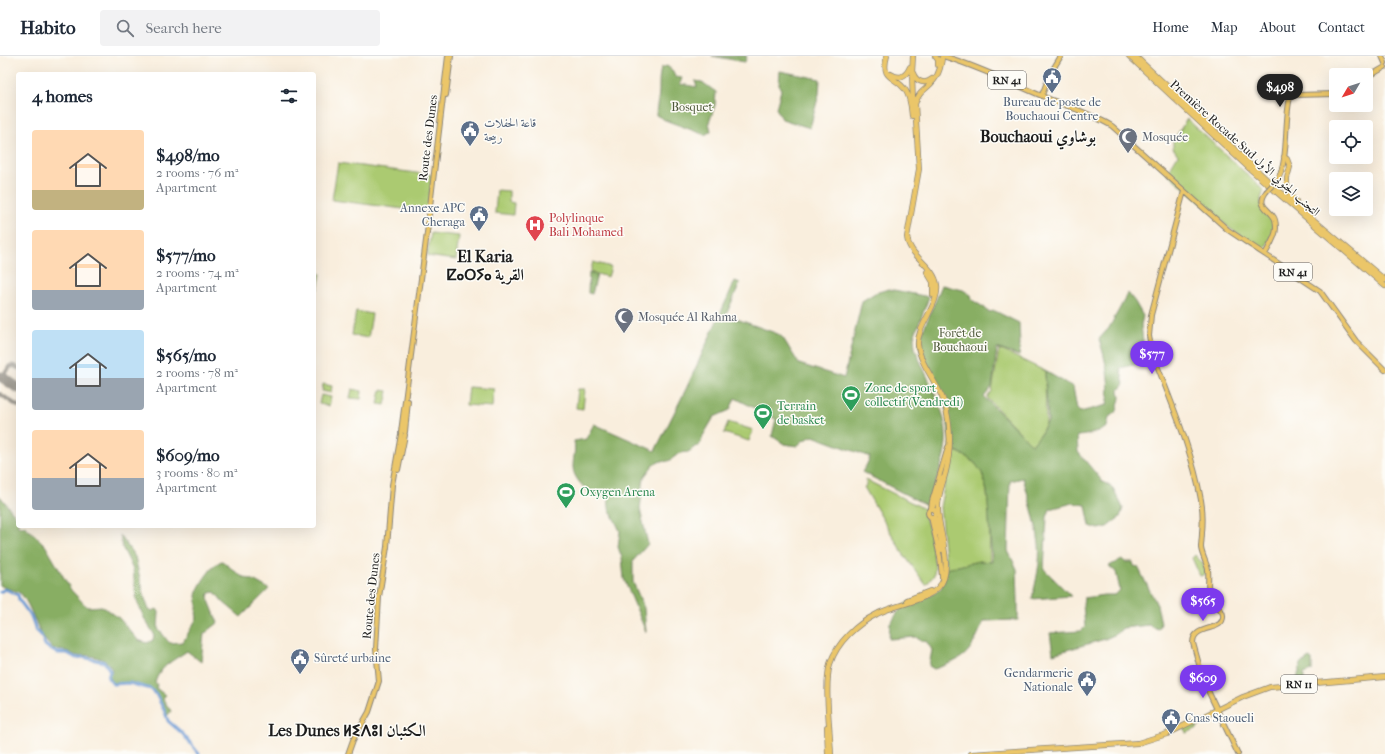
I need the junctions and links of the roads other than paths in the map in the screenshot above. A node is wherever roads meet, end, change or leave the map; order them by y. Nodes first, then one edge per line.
1 (448, 56) edge
2 (451, 56) edge
3 (888, 56) edge
4 (913, 56) edge
5 (935, 56) edge
6 (1061, 56) edge
7 (1129, 56) edge
8 (1135, 56) edge
9 (1382, 56) edge
10 (942, 57) edge
11 (1385, 58) edge
12 (1385, 65) edge
13 (939, 66) junction
14 (911, 68) junction
15 (1373, 73) edge
16 (1329, 94) edge
17 (1042, 96) junction
18 (914, 117) junction
19 (1284, 157) junction
20 (1288, 163) junction
21 (1277, 189) junction
22 (1184, 191) junction
23 (1306, 213) junction
24 (429, 224) junction
25 (1265, 254) junction
26 (1385, 280) edge
27 (1385, 286) edge
28 (1385, 370) edge
29 (947, 466) junction
30 (934, 510) junction
31 (933, 518) junction
32 (945, 564) junction
33 (1385, 677) edge
34 (1217, 710) junction
35 (829, 736) junction
36 (1030, 752) edge
37 (1019, 753) edge
38 (349, 754) edge
39 (830, 754) edge
40 (971, 754) edge
41 (1007, 754) edge
42 (1238, 754) edge

1 - 24 main road, Route des Dunes
2 - 24 main road, Route des Dunes
3 - 14 highway
3 - 18 highway
4 - 14 highway
5 - 13 highway
6 - 17 main road
7 - 27 highway, Première Rocade Sud التجنب الجنوبي الأول
8 - 21 highway, Première Rocade Sud التجنب الجنوبي الأول
9 - 11 main road
9 - 12 main road
10 - 13 highway
10 - 17 main road, RN 41
12 - 15 main road
13 - 14 highway
13 - 18 highway
14 - 18 highway
16 - 19 main road
17 - 22 main road, RN 41
18 - 29 highway
18 - 30 highway
19 - 20 highway
19 - 25 main road, bridge
20 - 21 highway
20 - 23 highway
21 - 23 highway, Première Rocade Sud التجنب الجنوبي الأول
22 - 25 main road, RN 41
22 - 34 main road
23 - 26 highway, Première Rocade Sud التجنب الجنوبي الأول
24 - 38 main road, Route des Dunes
25 - 28 main road, RN 41
29 - 30 main road
29 - 32 highway
30 - 31 main road
30 - 31 main road
30 - 32 main road
31 - 35 highway
32 - 35 highway
33 - 34 highway, RN 11
34 - 36 highway, RN 11
34 - 42 main road
35 - 39 highway
36 - 37 highway, RN 11
37 - 40 highway, RN 11
37 - 41 highway, RN 11

